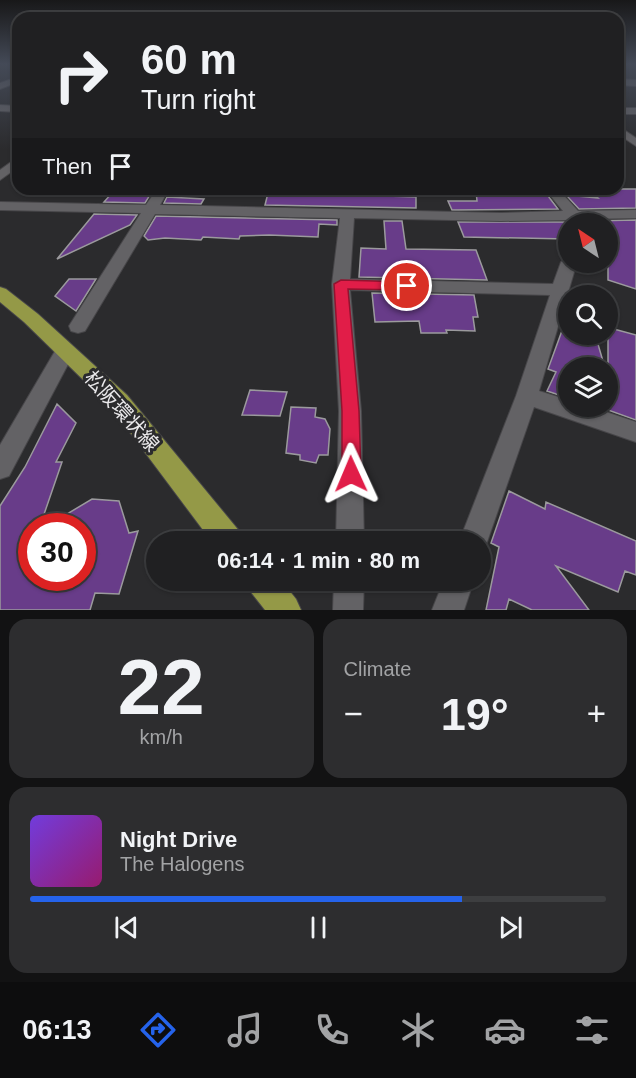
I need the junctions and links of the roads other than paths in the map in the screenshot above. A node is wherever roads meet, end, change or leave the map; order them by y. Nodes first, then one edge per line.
1 (12, 166) edge
2 (0, 176) edge
3 (159, 195) edge
4 (344, 195) edge
5 (436, 195) edge
6 (556, 195) edge
7 (0, 206) edge
8 (150, 210) junction
9 (573, 213) edge
10 (345, 214) junction
11 (636, 214) edge
12 (443, 216) junction
13 (618, 216) edge
14 (558, 219) edge
15 (341, 284) junction
16 (558, 290) edge
17 (0, 293) edge
18 (558, 299) edge
19 (78, 326) dead end
20 (65, 351) junction
21 (527, 396) junction
22 (636, 432) edge
23 (0, 468) edge
24 (221, 531) edge
25 (350, 531) edge
26 (477, 531) edge
27 (270, 591) edge
28 (349, 591) edge
29 (455, 591) edge
30 (348, 609) edge
31 (285, 610) edge
32 (448, 610) edge

1 - 2 street
3 - 8 street
4 - 10 street
5 - 12 street
6 - 9 street
7 - 8 street
8 - 10 street
8 - 19 street
10 - 12 street
10 - 15 street
11 - 13 street
12 - 14 street
15 - 16 street
15 - 25 street
17 - 20 main road, 松阪環状線
18 - 21 street
20 - 23 street
20 - 24 main road, 松阪環状線
21 - 22 street
21 - 26 street
27 - 31 main road
28 - 30 street
29 - 32 street

